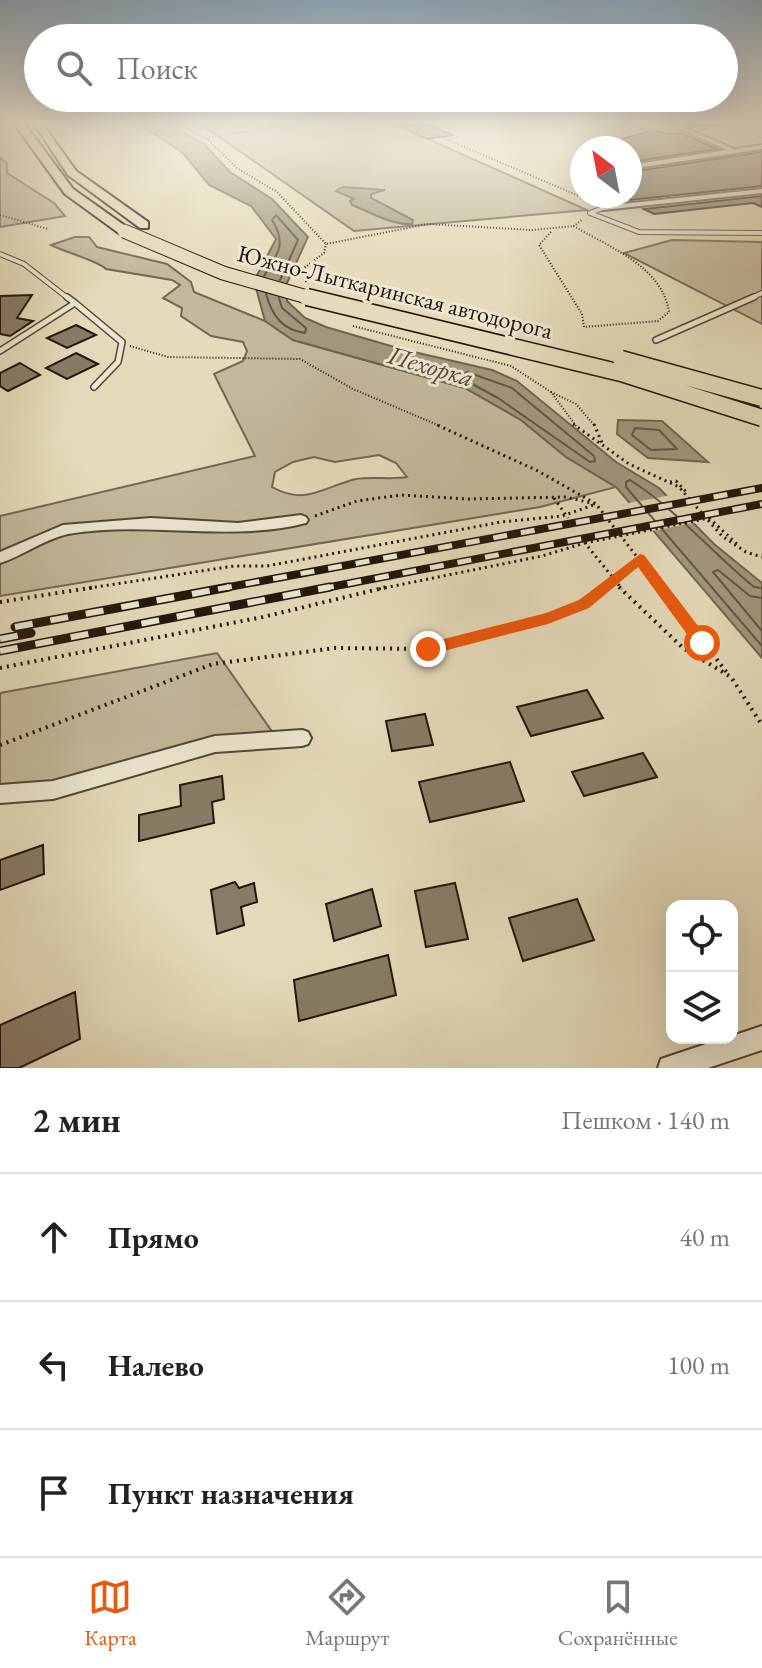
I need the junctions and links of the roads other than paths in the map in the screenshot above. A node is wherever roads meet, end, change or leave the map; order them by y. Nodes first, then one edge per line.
1 (53, 172) edge
2 (71, 172) edge
3 (762, 191) edge
4 (642, 204) edge
5 (603, 208) edge
6 (762, 233) edge
7 (0, 254) edge
8 (762, 293) edge
9 (75, 303) junction
10 (656, 340) dead end
11 (0, 351) edge
12 (94, 387) dead end
13 (762, 398) edge
14 (762, 418) edge
15 (301, 520) road end
16 (0, 558) edge
17 (302, 738) dead end
18 (0, 794) edge
19 (762, 1038) edge
20 (670, 1068) edge

1 - 14 main road, Южно-Лыткаринская автодорога, bridge
2 - 13 main road, Южно-Лыткаринская автодорога, bridge
3 - 4 street
5 - 6 lane
7 - 9 lane
8 - 10 lane
9 - 11 lane
9 - 12 lane
15 - 16 street
17 - 18 street
19 - 20 street

